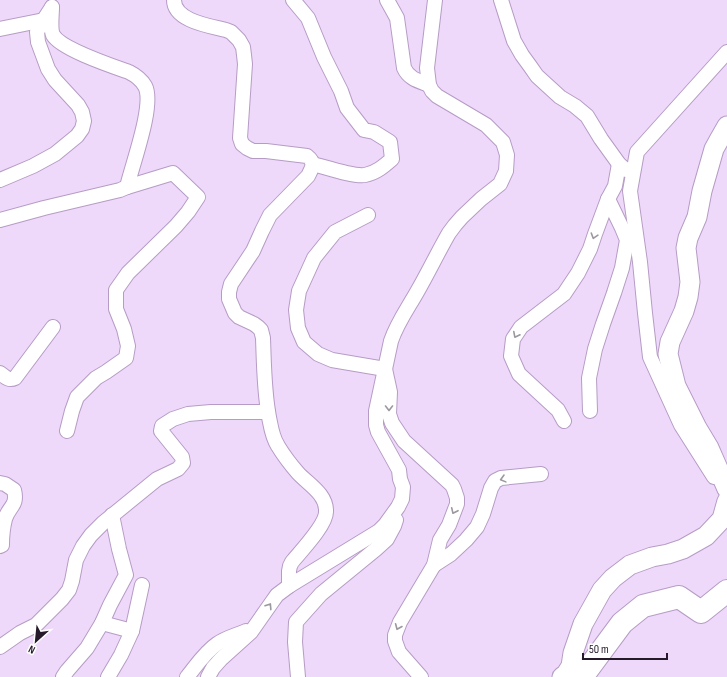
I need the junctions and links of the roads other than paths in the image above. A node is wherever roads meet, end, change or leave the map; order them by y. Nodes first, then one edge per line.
1 (174, 0) edge
2 (293, 0) edge
3 (387, 0) edge
4 (435, 0) edge
5 (501, 0) edge
6 (54, 4) edge
7 (44, 20) junction
8 (0, 29) edge
9 (727, 52) edge
10 (429, 85) junction
11 (727, 126) edge
12 (313, 164) junction
13 (619, 164) junction
14 (633, 175) junction
15 (0, 180) edge
16 (127, 187) junction
17 (608, 199) junction
18 (368, 215) dead end
19 (0, 220) edge
20 (53, 327) dead end
21 (385, 370) junction
22 (0, 373) edge
23 (590, 411) dead end
24 (268, 412) junction
25 (564, 421) dead end
26 (67, 431) dead end
27 (541, 474) dead end
28 (0, 483) edge
29 (727, 488) edge
30 (727, 501) edge
31 (398, 508) junction
32 (112, 515) junction
33 (0, 546) edge
34 (434, 565) junction
35 (142, 585) dead end
36 (289, 586) junction
37 (727, 591) edge
38 (102, 623) junction
39 (254, 628) junction
40 (132, 631) junction
41 (0, 647) edge
42 (63, 677) edge
43 (108, 677) edge
44 (187, 677) edge
45 (208, 677) edge
46 (298, 677) edge
47 (421, 677) edge
48 (562, 677) edge
49 (580, 677) edge

1 - 12 street
2 - 12 street
3 - 10 street
4 - 10 street
5 - 13 street
6 - 7 street
6 - 16 street
7 - 8 street
7 - 15 street
9 - 14 street
10 - 21 street
11 - 29 main road
12 - 24 street
13 - 14 street
13 - 17 street
14 - 30 street
16 - 19 street
16 - 26 street
17 - 23 street
17 -> 25 street
18 - 21 street
20 - 22 street
21 - 31 street
21 -> 34 street
24 - 32 street
24 - 36 street
27 -> 34 street
28 - 33 street
30 - 48 main road
31 - 36 street
31 - 46 street
32 - 38 street
32 - 41 street
34 -> 47 street
35 - 40 street
39 -> 36 street
37 - 49 main road
38 - 40 street
38 - 42 street
39 - 44 street
39 - 45 street
40 - 43 street

